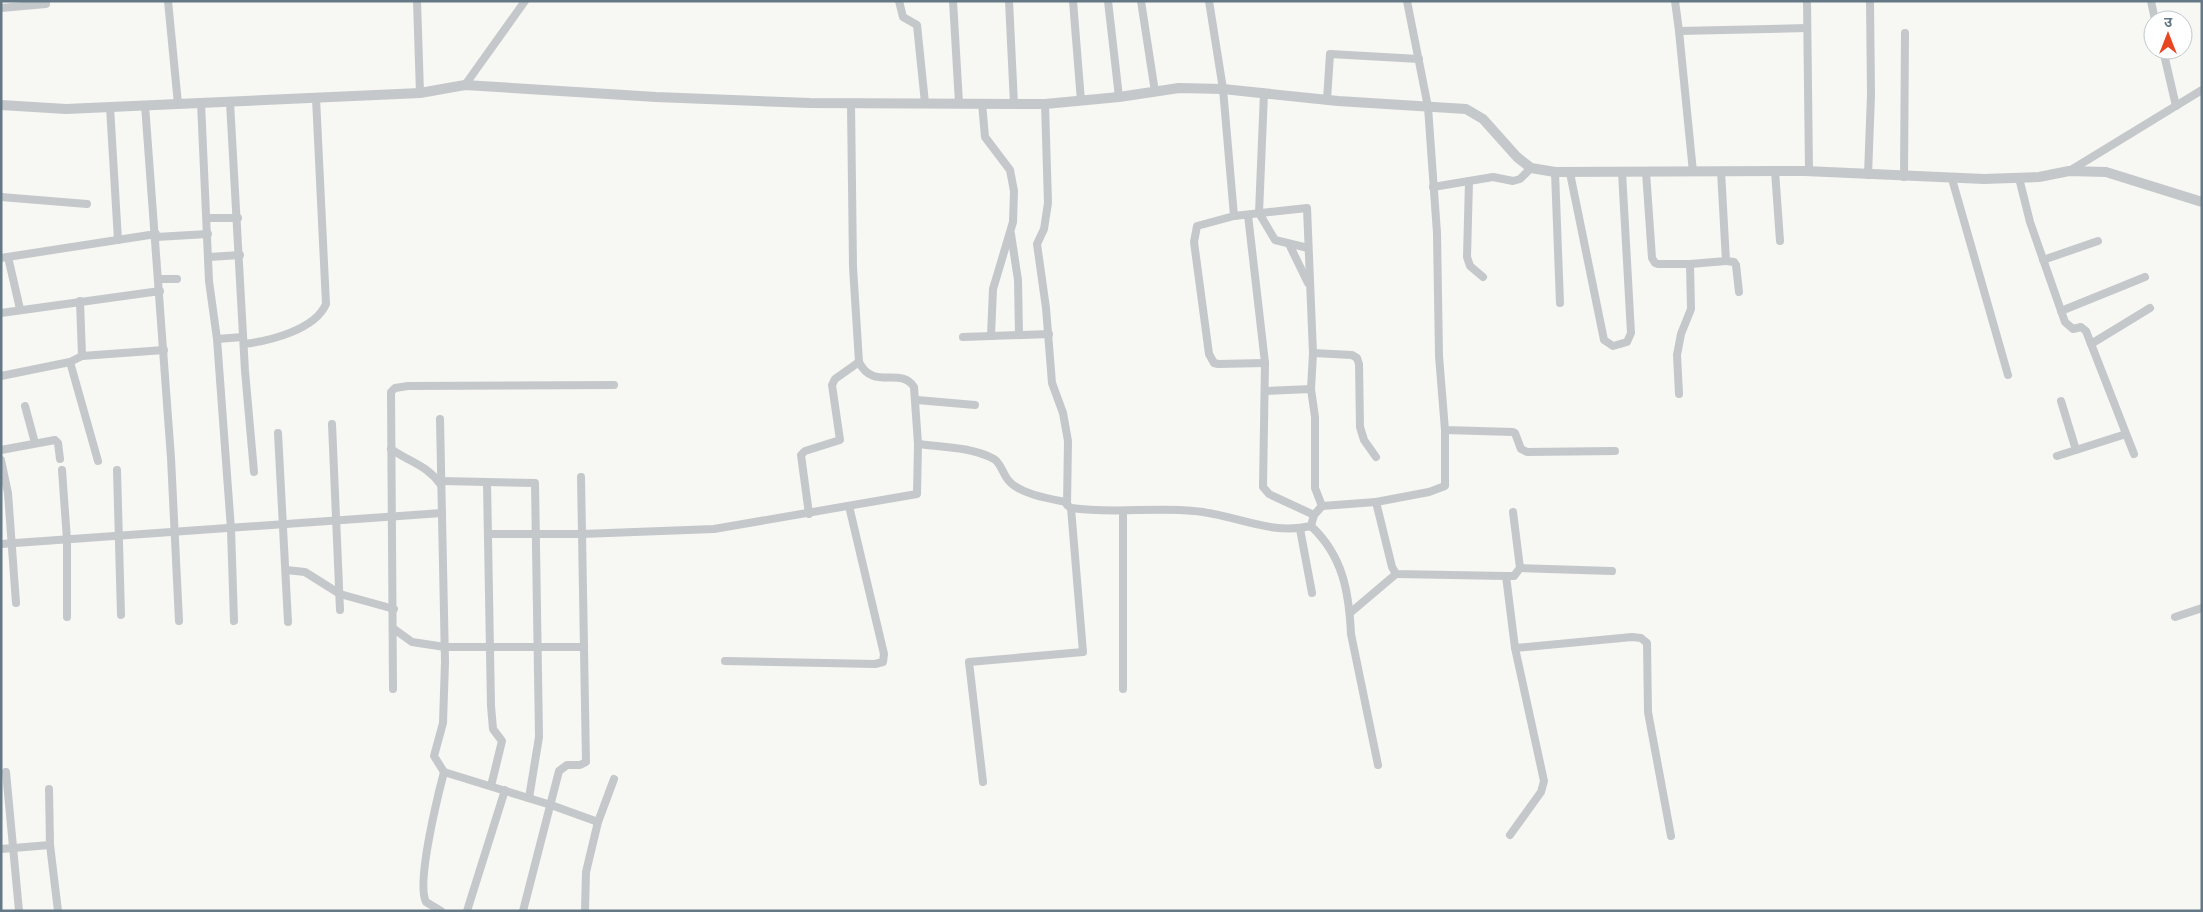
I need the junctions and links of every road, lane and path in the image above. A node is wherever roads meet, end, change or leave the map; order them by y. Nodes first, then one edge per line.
1 (168, 1) edge
2 (417, 1) edge
3 (525, 1) edge
4 (899, 1) edge
5 (953, 1) edge
6 (1009, 1) edge
7 (1073, 1) edge
8 (1108, 1) edge
9 (1141, 1) edge
10 (1209, 1) edge
11 (1407, 1) edge
12 (1675, 1) edge
13 (1807, 1) edge
14 (1870, 1) edge
15 (46, 4) dead end
16 (1, 8) edge
17 (1808, 28) junction
18 (1679, 30) junction
19 (1905, 33) dead end
20 (1420, 59) junction
21 (2165, 60) edge
22 (466, 85) junction
23 (1223, 89) junction
24 (2202, 90) edge
25 (1155, 92) junction
26 (420, 93) junction
27 (1264, 93) junction
28 (1119, 97) junction
29 (316, 98) junction
30 (1326, 100) junction
31 (1081, 101) junction
32 (230, 102) junction
33 (201, 103) junction
34 (851, 103) junction
35 (925, 103) junction
36 (960, 103) junction
37 (982, 103) junction
38 (178, 104) junction
39 (1014, 104) junction
40 (1046, 104) junction
41 (1, 105) edge
42 (145, 105) junction
43 (2176, 106) junction
44 (110, 107) junction
45 (1428, 107) junction
46 (1531, 168) junction
47 (1775, 171) junction
48 (1809, 171) junction
49 (1555, 172) junction
50 (1570, 172) junction
51 (1622, 172) junction
52 (1646, 172) junction
53 (1693, 172) junction
54 (1721, 172) junction
55 (2069, 172) junction
56 (1868, 174) junction
57 (1904, 177) junction
58 (2019, 178) junction
59 (1952, 179) junction
60 (1469, 181) junction
61 (1433, 187) junction
62 (1, 197) edge
63 (2202, 202) edge
64 (87, 204) dead end
65 (1259, 214) junction
66 (1248, 215) junction
67 (1234, 216) junction
68 (207, 218) junction
69 (238, 218) junction
70 (1011, 232) junction
71 (208, 234) junction
72 (156, 236) junction
73 (118, 240) junction
74 (1780, 241) dead end
75 (2098, 241) dead end
76 (1289, 244) junction
77 (1308, 248) junction
78 (240, 255) junction
79 (209, 257) junction
80 (5, 258) edge
81 (2043, 260) junction
82 (1726, 261) junction
83 (1690, 264) junction
84 (1483, 277) dead end
85 (2145, 277) dead end
86 (159, 279) junction
87 (177, 279) dead end
88 (1310, 285) junction
89 (160, 291) junction
90 (1739, 292) dead end
91 (80, 301) junction
92 (1560, 303) dead end
93 (2150, 308) dead end
94 (20, 309) junction
95 (2061, 311) junction
96 (1, 312) edge
97 (1049, 334) junction
98 (1019, 335) junction
99 (990, 336) junction
100 (963, 337) dead end
101 (217, 339) junction
102 (243, 341) junction
103 (2091, 344) junction
104 (164, 350) junction
105 (1313, 353) junction
106 (82, 356) junction
107 (70, 362) junction
108 (859, 362) junction
109 (1265, 363) junction
110 (1, 376) edge
111 (2008, 376) dead end
112 (614, 385) dead end
113 (1311, 389) junction
114 (1266, 391) junction
115 (1679, 394) dead end
116 (917, 400) junction
117 (2061, 401) dead end
118 (975, 405) dead end
119 (25, 406) dead end
120 (440, 419) dead end
121 (332, 424) dead end
122 (1445, 430) junction
123 (278, 433) dead end
124 (2126, 434) junction
125 (35, 443) junction
126 (918, 444) junction
127 (391, 449) junction
128 (1, 450) edge
129 (2076, 450) junction
130 (1615, 451) dead end
131 (2134, 454) dead end
132 (2057, 456) dead end
133 (1376, 458) dead end
134 (1, 460) edge
135 (60, 460) dead end
136 (98, 462) dead end
137 (62, 470) dead end
138 (117, 470) dead end
139 (254, 472) dead end
140 (582, 477) dead end
141 (487, 482) junction
142 (441, 483) junction
143 (1376, 502) junction
144 (1068, 505) junction
145 (849, 506) junction
146 (1322, 506) junction
147 (1123, 511) junction
148 (1513, 512) dead end
149 (442, 513) junction
150 (809, 514) junction
151 (1314, 516) junction
152 (394, 517) junction
153 (337, 522) junction
154 (284, 526) junction
155 (1311, 526) junction
156 (231, 529) junction
157 (1300, 529) junction
158 (174, 533) junction
159 (488, 534) junction
160 (582, 534) junction
161 (536, 535) junction
162 (119, 536) junction
163 (67, 540) junction
164 (11, 543) junction
165 (1, 544) edge
166 (1520, 568) junction
167 (286, 570) junction
168 (1612, 571) dead end
169 (1396, 574) junction
170 (1506, 576) junction
171 (1312, 593) dead end
172 (340, 594) junction
173 (16, 602) dead end
174 (2202, 608) edge
175 (394, 609) junction
176 (340, 610) dead end
177 (1350, 613) junction
178 (122, 615) dead end
179 (67, 617) dead end
180 (2175, 617) dead end
181 (179, 621) dead end
182 (234, 621) dead end
183 (288, 622) dead end
184 (394, 629) junction
185 (491, 646) junction
186 (537, 646) junction
187 (444, 647) junction
188 (583, 647) junction
189 (1515, 648) junction
190 (726, 660) dead end
191 (394, 689) dead end
192 (1123, 689) dead end
193 (1378, 765) dead end
194 (6, 772) dead end
195 (444, 772) junction
196 (614, 779) dead end
197 (983, 782) dead end
198 (491, 786) junction
199 (49, 789) dead end
200 (504, 790) junction
201 (529, 798) junction
202 (552, 804) junction
203 (598, 822) junction
204 (1510, 835) dead end
205 (1671, 836) dead end
206 (50, 845) junction
207 (14, 848) junction
208 (1, 849) edge
209 (19, 911) edge
210 (58, 911) edge
211 (441, 911) edge
212 (467, 911) edge
213 (523, 911) edge
214 (584, 911) edge

1 - 38 street
2 - 26 street
3 - 22 street
4 - 35 street
5 - 36 street
6 - 39 street
7 - 31 street
8 - 28 street
9 - 25 street
10 - 23 street
11 - 20 street
12 - 18 street
13 - 17 street
14 - 56 street
15 - 16 street
17 - 18 street
17 - 48 street
18 - 53 street
19 - 57 street
20 - 30 street
20 - 45 street
21 - 43 street
22 - 26 street
22 - 34 street
23 - 25 street
23 - 27 street
23 - 67 street
24 - 43 street
25 - 28 street
26 - 29 street
27 - 30 street
27 - 65 street
28 - 31 street
29 - 32 street
29 - 102 street
30 - 45 street
31 - 40 street
32 - 33 street
32 - 69 street
33 - 38 street
33 - 68 street
34 - 35 street
34 - 108 street
35 - 36 street
36 - 37 street
37 - 39 street
37 - 70 street
38 - 42 street
39 - 40 street
40 - 97 street
41 - 44 street
42 - 44 street
42 - 72 street
43 - 55 street
44 - 73 street
45 - 46 street
45 - 61 street
46 - 49 street
46 - 60 street
47 - 48 street
47 - 54 street
47 - 74 street
48 - 56 street
49 - 50 street
49 - 92 street
50 - 51 street
50 - 51 street
51 - 52 street
52 - 53 street
52 - 83 street
53 - 54 street
54 - 82 street
55 - 58 street
55 - 63 street
56 - 57 street
57 - 59 street
58 - 59 street
58 - 81 street
59 - 111 street
60 - 61 street
60 - 84 street
61 - 122 street
62 - 64 street
65 - 66 street
65 - 76 street
65 - 77 street
66 - 67 street
66 - 109 street
67 - 109 street
68 - 69 street
68 - 71 street
69 - 78 street
70 - 98 street
70 - 99 street
71 - 72 street
71 - 79 street
72 - 73 street
72 - 86 street
73 - 80 street
75 - 81 street
76 - 77 street
76 - 88 street
77 - 88 street
78 - 79 street
78 - 102 street
79 - 101 street
80 - 94 street
81 - 95 street
82 - 83 street
82 - 90 street
83 - 115 street
85 - 95 street
86 - 87 street
86 - 89 street
88 - 105 street
89 - 91 street
89 - 104 street
91 - 94 street
91 - 106 street
93 - 103 street
94 - 96 street
95 - 103 street
97 - 98 street
97 - 144 street
98 - 99 street
99 - 100 street
101 - 102 street
101 - 156 street
102 - 139 street
103 - 124 street
104 - 106 street
104 - 158 street
105 - 113 street
105 - 133 street
106 - 107 street
107 - 110 street
107 - 136 street
108 - 116 street
108 - 150 street
109 - 114 street
112 - 127 street
113 - 114 street
113 - 146 street
114 - 151 street
116 - 118 street
116 - 126 street
117 - 129 street
119 - 125 street
120 - 142 street
121 - 153 street
122 - 130 street
122 - 143 street
123 - 154 street
124 - 129 street
124 - 131 street
125 - 128 street
125 - 135 street
126 - 144 street
126 - 145 street
127 - 142 street
127 - 152 street
129 - 132 street
134 - 164 street
137 - 163 street
138 - 162 street
140 - 160 street
141 - 142 street
141 - 159 street
141 - 161 street
142 - 149 street
143 - 146 street
143 - 169 street
144 - 147 street
144 - 197 street
145 - 150 street
145 - 190 street
146 - 151 street
147 - 157 street
147 - 192 street
148 - 166 street
149 - 152 street
149 - 187 street
150 - 160 street
151 - 155 street
152 - 153 street
152 - 175 street
153 - 154 street
153 - 172 street
154 - 156 street
154 - 167 street
155 - 157 street
155 - 177 street
156 - 158 street
156 - 182 street
157 - 171 street
158 - 162 street
158 - 181 street
159 - 161 street
159 - 185 street
160 - 161 street
160 - 188 street
161 - 186 street
162 - 163 street
162 - 178 street
163 - 164 street
163 - 179 street
164 - 165 street
164 - 173 street
166 - 168 street
166 - 170 street
167 - 172 street
167 - 183 street
169 - 170 street
169 - 177 street
170 - 189 street
172 - 175 street
172 - 176 street
174 - 180 street
175 - 184 street
177 - 193 street
184 - 187 street
184 - 191 street
185 - 186 street
185 - 187 street
185 - 198 street
186 - 188 street
186 - 201 street
187 - 195 street
188 - 202 street
189 - 204 street
189 - 205 street
194 - 207 street
195 - 198 street
195 - 211 street
196 - 203 street
198 - 200 street
199 - 206 street
200 - 201 street
200 - 212 street
201 - 202 street
202 - 203 street
202 - 213 street
203 - 214 street
206 - 207 street
206 - 210 street
207 - 208 street
207 - 209 street

